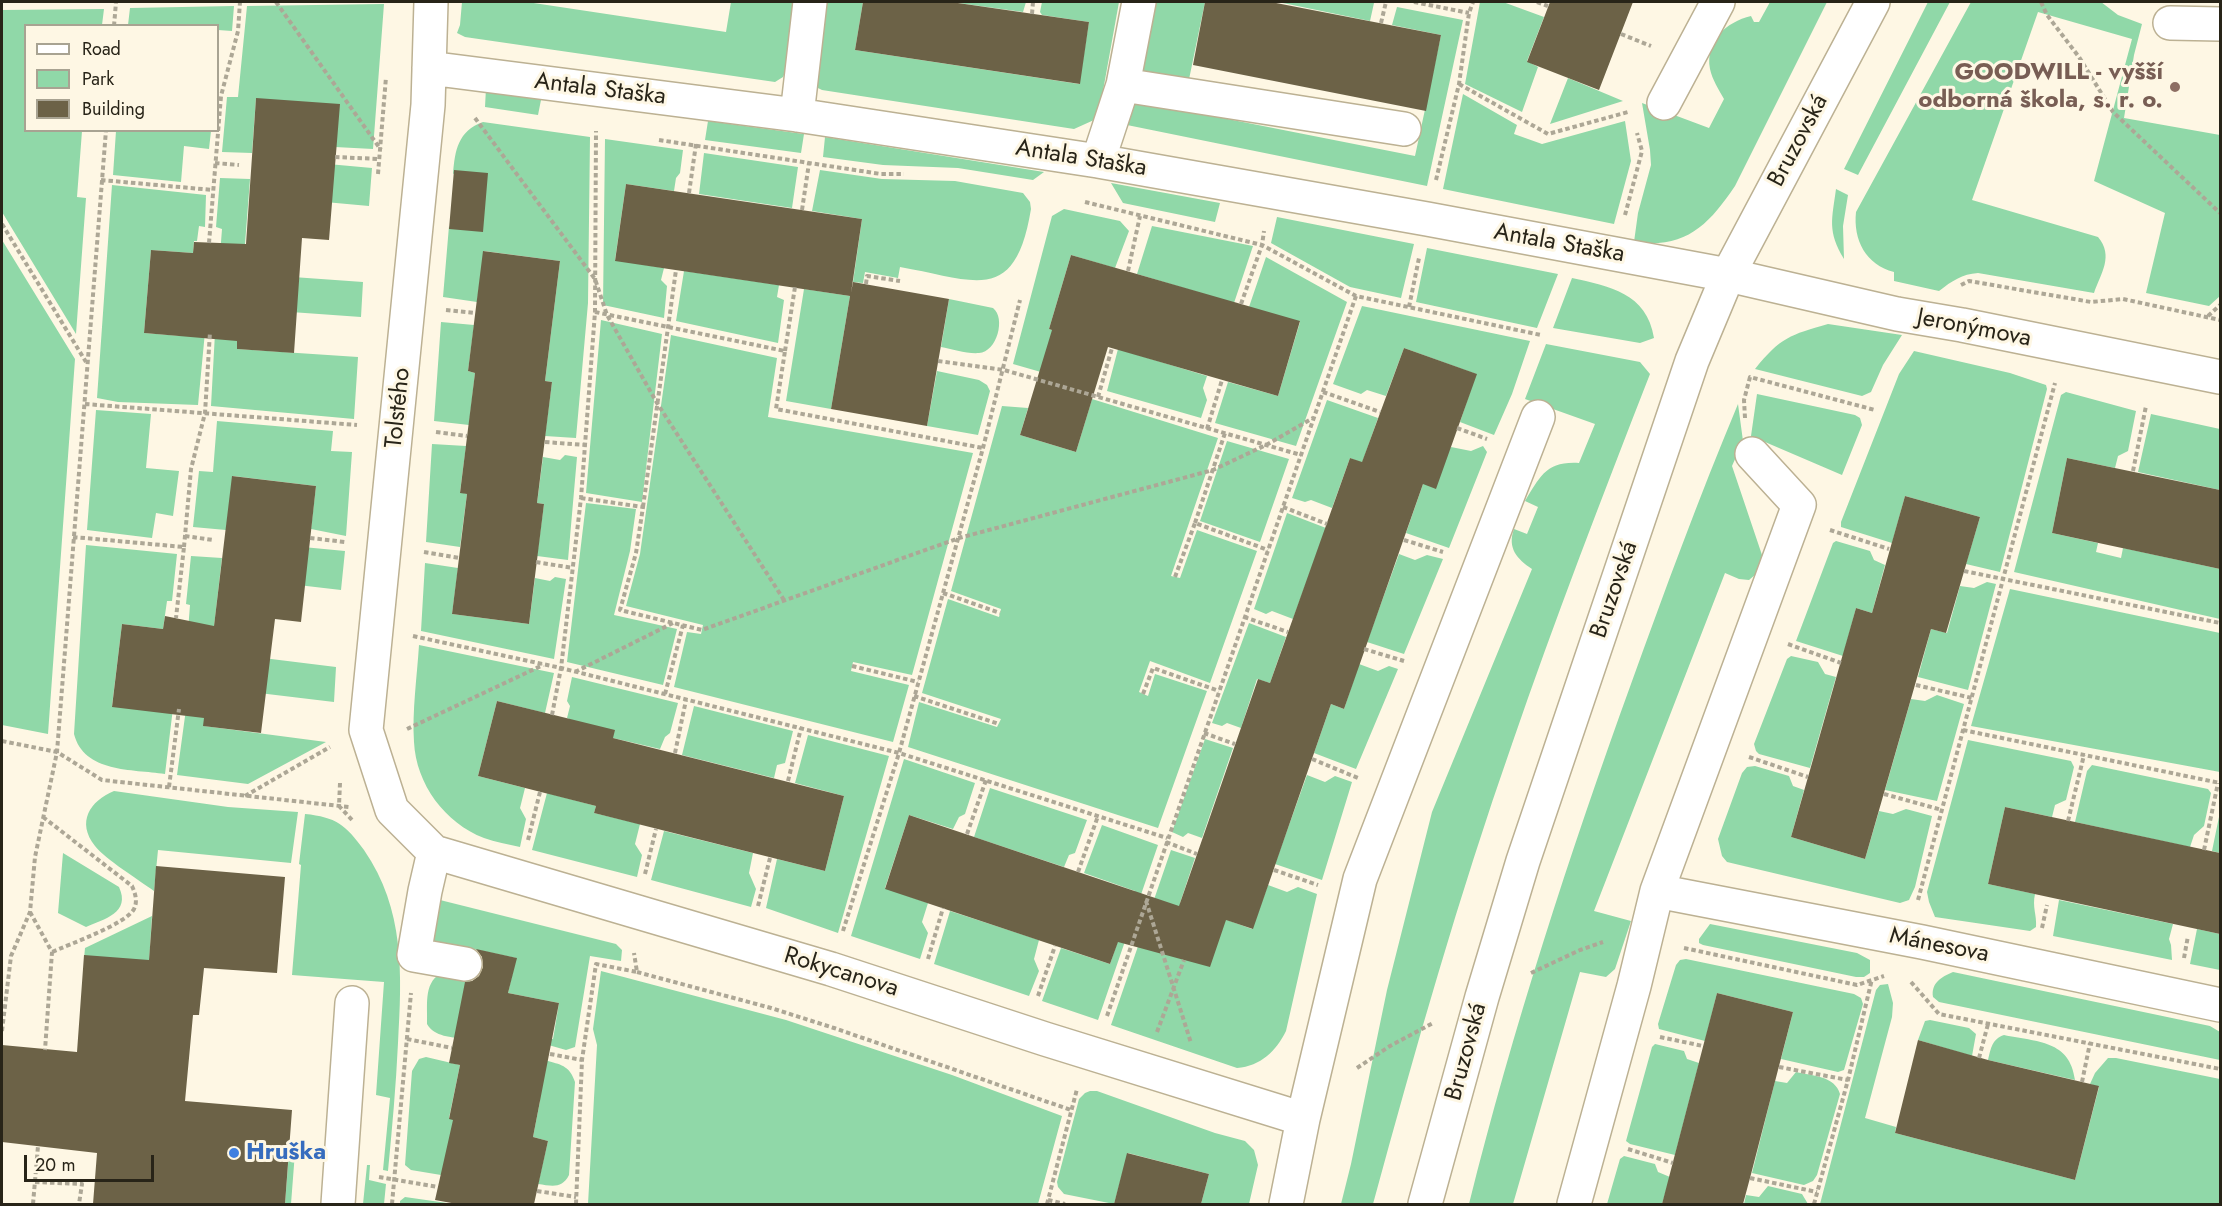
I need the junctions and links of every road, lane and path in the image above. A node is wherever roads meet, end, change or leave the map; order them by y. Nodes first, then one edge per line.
1 (116, 2) edge
2 (240, 2) edge
3 (276, 2) edge
4 (431, 2) edge
5 (810, 2) edge
6 (1034, 2) edge
7 (1138, 2) edge
8 (1386, 2) edge
9 (1414, 2) edge
10 (1473, 2) edge
11 (1537, 2) edge
12 (1718, 2) edge
13 (1873, 2) edge
14 (2041, 2) edge
15 (1548, 6) dead end
16 (1469, 13) junction
17 (1032, 14) dead end
18 (1382, 23) dead end
19 (2170, 23) dead end
20 (114, 24) edge
21 (2220, 24) edge
22 (1621, 34) dead end
23 (1652, 46) dead end
24 (429, 68) junction
25 (1459, 84) junction
26 (1123, 85) junction
27 (701, 103) junction
28 (1665, 103) dead end
29 (797, 115) junction
30 (219, 118) edge
31 (475, 118) dead end
32 (1634, 121) dead end
33 (585, 129) dead end
34 (1404, 129) dead end
35 (596, 131) junction
36 (1637, 131) dead end
37 (106, 132) edge
38 (218, 132) edge
39 (608, 132) dead end
40 (652, 139) dead end
41 (696, 146) junction
42 (381, 150) dead end
43 (335, 157) dead end
44 (380, 159) dead end
45 (1098, 161) junction
46 (215, 163) junction
47 (239, 165) dead end
48 (914, 174) dead end
49 (102, 180) junction
50 (806, 186) dead end
51 (1434, 187) dead end
52 (213, 190) junction
53 (1272, 192) junction
54 (689, 193) dead end
55 (1078, 200) dead end
56 (802, 210) dead end
57 (1626, 211) dead end
58 (2220, 213) edge
59 (1140, 216) junction
60 (1426, 219) junction
61 (2, 224) edge
62 (209, 243) dead end
63 (1262, 245) junction
64 (676, 270) dead end
65 (1128, 271) dead end
66 (1728, 275) junction
67 (595, 279) junction
68 (900, 281) dead end
69 (866, 284) dead end
70 (795, 287) dead end
71 (1956, 287) dead end
72 (1356, 296) junction
73 (1020, 300) dead end
74 (1241, 304) dead end
75 (2220, 305) edge
76 (1409, 307) junction
77 (442, 310) dead end
78 (595, 312) junction
79 (475, 313) dead end
80 (607, 315) junction
81 (2207, 317) junction
82 (2220, 320) edge
83 (667, 327) junction
84 (210, 332) dead end
85 (1541, 335) dead end
86 (1112, 348) dead end
87 (785, 351) junction
88 (938, 361) dead end
89 (87, 362) junction
90 (1004, 370) junction
91 (1750, 377) dead end
92 (2220, 377) edge
93 (1222, 380) dead end
94 (2056, 380) dead end
95 (1323, 392) junction
96 (1098, 397) junction
97 (657, 403) junction
98 (85, 404) junction
99 (2146, 406) dead end
100 (1875, 410) dead end
101 (1380, 412) dead end
102 (205, 414) junction
103 (1314, 417) junction
104 (1538, 417) dead end
105 (397, 428) junction
106 (1457, 428) dead end
107 (1207, 429) junction
108 (433, 431) dead end
109 (1225, 433) junction
110 (467, 436) dead end
111 (1489, 440) dead end
112 (544, 442) dead end
113 (585, 445) junction
114 (1266, 445) junction
115 (983, 448) junction
116 (1752, 454) dead end
117 (1301, 455) junction
118 (1213, 470) junction
119 (2133, 471) dead end
120 (581, 498) junction
121 (643, 507) junction
122 (1283, 507) junction
123 (1195, 523) junction
124 (1327, 524) dead end
125 (1829, 530) dead end
126 (185, 536) junction
127 (73, 537) junction
128 (310, 538) dead end
129 (958, 538) junction
130 (213, 540) dead end
131 (1404, 540) dead end
132 (354, 543) dead end
133 (184, 547) junction
134 (1889, 549) dead end
135 (1268, 550) junction
136 (418, 551) dead end
137 (1452, 555) dead end
138 (459, 558) dead end
139 (537, 562) dead end
140 (573, 568) junction
141 (1964, 571) dead end
142 (1175, 577) dead end
143 (2002, 580) junction
144 (943, 593) junction
145 (784, 600) junction
146 (1000, 613) dead end
147 (1244, 617) junction
148 (176, 618) dead end
149 (674, 623) junction
150 (2220, 623) edge
151 (683, 625) junction
152 (377, 630) junction
153 (1288, 632) dead end
154 (1784, 643) dead end
155 (1364, 649) dead end
156 (1408, 663) dead end
157 (1841, 663) dead end
158 (544, 664) junction
159 (852, 666) dead end
160 (561, 668) junction
161 (575, 672) junction
162 (918, 682) junction
163 (1916, 685) dead end
164 (1219, 691) junction
165 (665, 694) junction
166 (1143, 694) dead end
167 (914, 696) junction
168 (1972, 698) junction
169 (686, 699) junction
170 (179, 709) dead end
171 (552, 715) dead end
172 (999, 724) dead end
173 (801, 728) junction
174 (407, 729) dead end
175 (1963, 730) junction
176 (1204, 733) junction
177 (2, 741) edge
178 (1235, 744) dead end
179 (333, 746) dead end
180 (57, 752) junction
181 (675, 753) dead end
182 (899, 753) junction
183 (1741, 754) dead end
184 (2084, 755) junction
185 (1312, 759) dead end
186 (1808, 777) dead end
187 (1360, 779) dead end
188 (986, 780) junction
189 (788, 781) dead end
190 (2219, 783) edge
191 (169, 788) junction
192 (540, 792) dead end
193 (1884, 794) dead end
194 (244, 796) junction
195 (392, 810) junction
196 (1942, 810) junction
197 (1098, 816) junction
198 (43, 818) junction
199 (2068, 821) dead end
200 (656, 828) dead end
201 (967, 834) dead end
202 (1167, 840) junction
203 (527, 845) dead end
204 (2204, 850) dead end
205 (434, 852) junction
206 (1197, 854) dead end
207 (770, 858) dead end
208 (1274, 870) dead end
209 (1078, 872) dead end
210 (644, 879) dead end
211 (1327, 889) dead end
212 (1657, 891) junction
213 (1146, 901) junction
214 (2047, 905) dead end
215 (757, 907) dead end
216 (943, 908) dead end
217 (30, 912) junction
218 (844, 927) dead end
219 (2041, 932) dead end
220 (1882, 935) junction
221 (2188, 936) dead end
222 (1055, 946) dead end
223 (1679, 947) dead end
224 (52, 952) junction
225 (414, 955) junction
226 (2184, 958) dead end
227 (1184, 960) dead end
228 (465, 964) dead end
229 (925, 969) dead end
230 (637, 972) dead end
231 (1886, 975) dead end
232 (1872, 980) junction
233 (1903, 980) dead end
234 (1174, 988) junction
235 (592, 993) dead end
236 (352, 1003) dead end
237 (2220, 1005) edge
238 (1034, 1007) dead end
239 (1109, 1010) dead end
240 (1988, 1023) junction
241 (2, 1031) edge
242 (1155, 1036) dead end
243 (1658, 1036) dead end
244 (407, 1039) junction
245 (2090, 1043) junction
246 (1703, 1047) dead end
247 (452, 1048) dead end
248 (45, 1050) dead end
249 (1193, 1050) dead end
250 (550, 1054) dead end
251 (1979, 1058) dead end
252 (582, 1060) junction
253 (1779, 1067) dead end
254 (2220, 1069) edge
255 (1848, 1080) junction
256 (2082, 1083) dead end
257 (1071, 1110) dead end
258 (1069, 1117) dead end
259 (1303, 1119) junction
260 (38, 1146) dead end
261 (1625, 1149) dead end
262 (1673, 1164) dead end
263 (1750, 1178) dead end
264 (394, 1179) junction
265 (34, 1182) junction
266 (438, 1187) dead end
267 (537, 1191) dead end
268 (1817, 1192) junction
269 (576, 1197) junction
270 (1047, 1202) edge
271 (33, 1204) edge
272 (79, 1204) edge
273 (338, 1204) edge
274 (392, 1204) edge
275 (576, 1204) edge
276 (1065, 1204) edge
277 (1286, 1204) edge
278 (1425, 1204) edge
279 (1574, 1204) edge
280 (1814, 1204) edge

1 - 20 path
2 - 30 path
3 - 42 path
4 - 24 street, Tolstého
5 - 29 street
6 - 17 path
7 - 26 street
8 - 18 path
9 - 16 path
10 - 16 path
11 - 15 path
12 - 28 street
13 - 66 street, Bruzovská
14 - 58 path
16 - 25 path
19 - 21 street
22 - 23 path
24 - 27 street, Antala Staška
24 - 105 street, Tolstého
25 - 32 path
25 - 51 path
26 - 34 street
26 - 45 street
27 - 29 street, Antala Staška
27 - 41 path
29 - 45 street, Antala Staška
31 - 67 path
33 - 35 path
35 - 39 path
35 - 67 path
36 - 57 path
37 - 49 path
38 - 46 path
40 - 41 path
41 - 48 path
41 - 54 path
43 - 44 path
45 - 53 street, Antala Staška
46 - 47 path
46 - 52 path
49 - 52 path
49 - 89 path
50 - 56 path
52 - 62 path
53 - 60 street, Antala Staška
53 - 63 path
55 - 59 path
59 - 63 path
59 - 65 path
60 - 66 street, Antala Staška
60 - 76 path
61 - 89 path
63 - 72 path
63 - 74 path
64 - 83 path
66 - 92 street, Jeronýmova
66 - 278 street, Bruzovská
67 - 78 path
67 - 80 path
68 - 69 path
70 - 87 path
71 - 81 path
72 - 76 path
72 - 95 path
73 - 90 path
75 - 81 path
76 - 85 path
77 - 79 path
78 - 80 path
78 - 113 path
80 - 83 path
80 - 97 path
81 - 82 path
83 - 87 path
83 - 97 path
84 - 102 path
86 - 96 path
87 - 115 path
88 - 90 path
89 - 98 path
90 - 96 path
90 - 115 path
91 - 100 path
93 - 107 path
94 - 143 path
95 - 101 path
95 - 103 path
96 - 107 path
97 - 121 path
97 - 145 path
98 - 102 path
98 - 127 path
99 - 119 path
102 - 105 path
102 - 126 path
103 - 114 path
103 - 117 path
104 - 259 street
105 - 152 street, Tolstého
106 - 111 path
107 - 109 path
108 - 110 path
109 - 114 path
109 - 118 path
112 - 113 path
113 - 120 path
114 - 117 path
114 - 118 path
115 - 129 path
116 - 212 street
117 - 122 path
118 - 123 path
118 - 129 path
120 - 121 path
120 - 140 path
121 - 149 path
122 - 124 path
122 - 135 path
123 - 135 path
123 - 142 path
125 - 134 path
126 - 130 path
126 - 133 path
127 - 133 path
127 - 180 path
128 - 132 path
129 - 144 path
129 - 145 path
131 - 137 path
133 - 148 path
135 - 147 path
136 - 138 path
139 - 140 path
140 - 160 path
141 - 143 path
143 - 150 path
143 - 168 path
144 - 146 path
144 - 162 path
145 - 151 path
147 - 153 path
147 - 164 path
149 - 151 path
149 - 161 path
151 - 165 path
152 - 158 path
152 - 195 street, Tolstého
154 - 157 path
155 - 156 path
158 - 160 path
158 - 174 path
159 - 162 path
160 - 161 path
160 - 171 path
161 - 165 path
162 - 167 path
163 - 168 path
164 - 166 path
164 - 176 path
165 - 169 path
167 - 172 path
167 - 182 path
168 - 175 path
169 - 173 path
169 - 181 path
170 - 191 path
173 - 182 path
173 - 189 path
175 - 184 path
175 - 196 path
176 - 178 path
176 - 202 path
177 - 180 path
179 - 194 path
180 - 191 path
180 - 198 path
182 - 188 path
182 - 218 path
183 - 186 path
184 - 190 path
184 - 199 path
185 - 187 path
188 - 197 path
188 - 201 path
190 - 204 path
191 - 194 path
192 - 203 path
193 - 196 path
194 - 195 path
195 - 205 street, Rokycanova
196 - 220 path
197 - 202 path
197 - 209 path
198 - 217 path
198 - 224 path
200 - 210 path
202 - 206 path
202 - 213 path
205 - 225 street
205 - 259 street, Rokycanova
207 - 215 path
208 - 211 path
212 - 220 street, Mánesova
212 - 279 street
213 - 234 path
213 - 239 path
214 - 219 path
216 - 229 path
217 - 224 path
217 - 241 path
220 - 232 path
220 - 237 street, Mánesova
221 - 226 path
222 - 238 path
223 - 232 path
224 - 248 path
225 - 228 street
225 - 244 path
227 - 234 path
230 - 257 path
231 - 232 path
232 - 255 path
233 - 240 path
234 - 242 path
234 - 249 path
235 - 252 path
236 - 273 street
240 - 245 path
240 - 251 path
243 - 246 path
244 - 247 path
244 - 264 path
245 - 254 path
245 - 256 path
250 - 252 path
252 - 269 path
253 - 255 path
255 - 268 path
258 - 270 path
259 - 277 street
260 - 265 path
261 - 262 path
263 - 268 path
264 - 266 path
264 - 274 path
265 - 271 path
265 - 272 path
267 - 269 path
268 - 280 path
269 - 275 path
270 - 276 path

